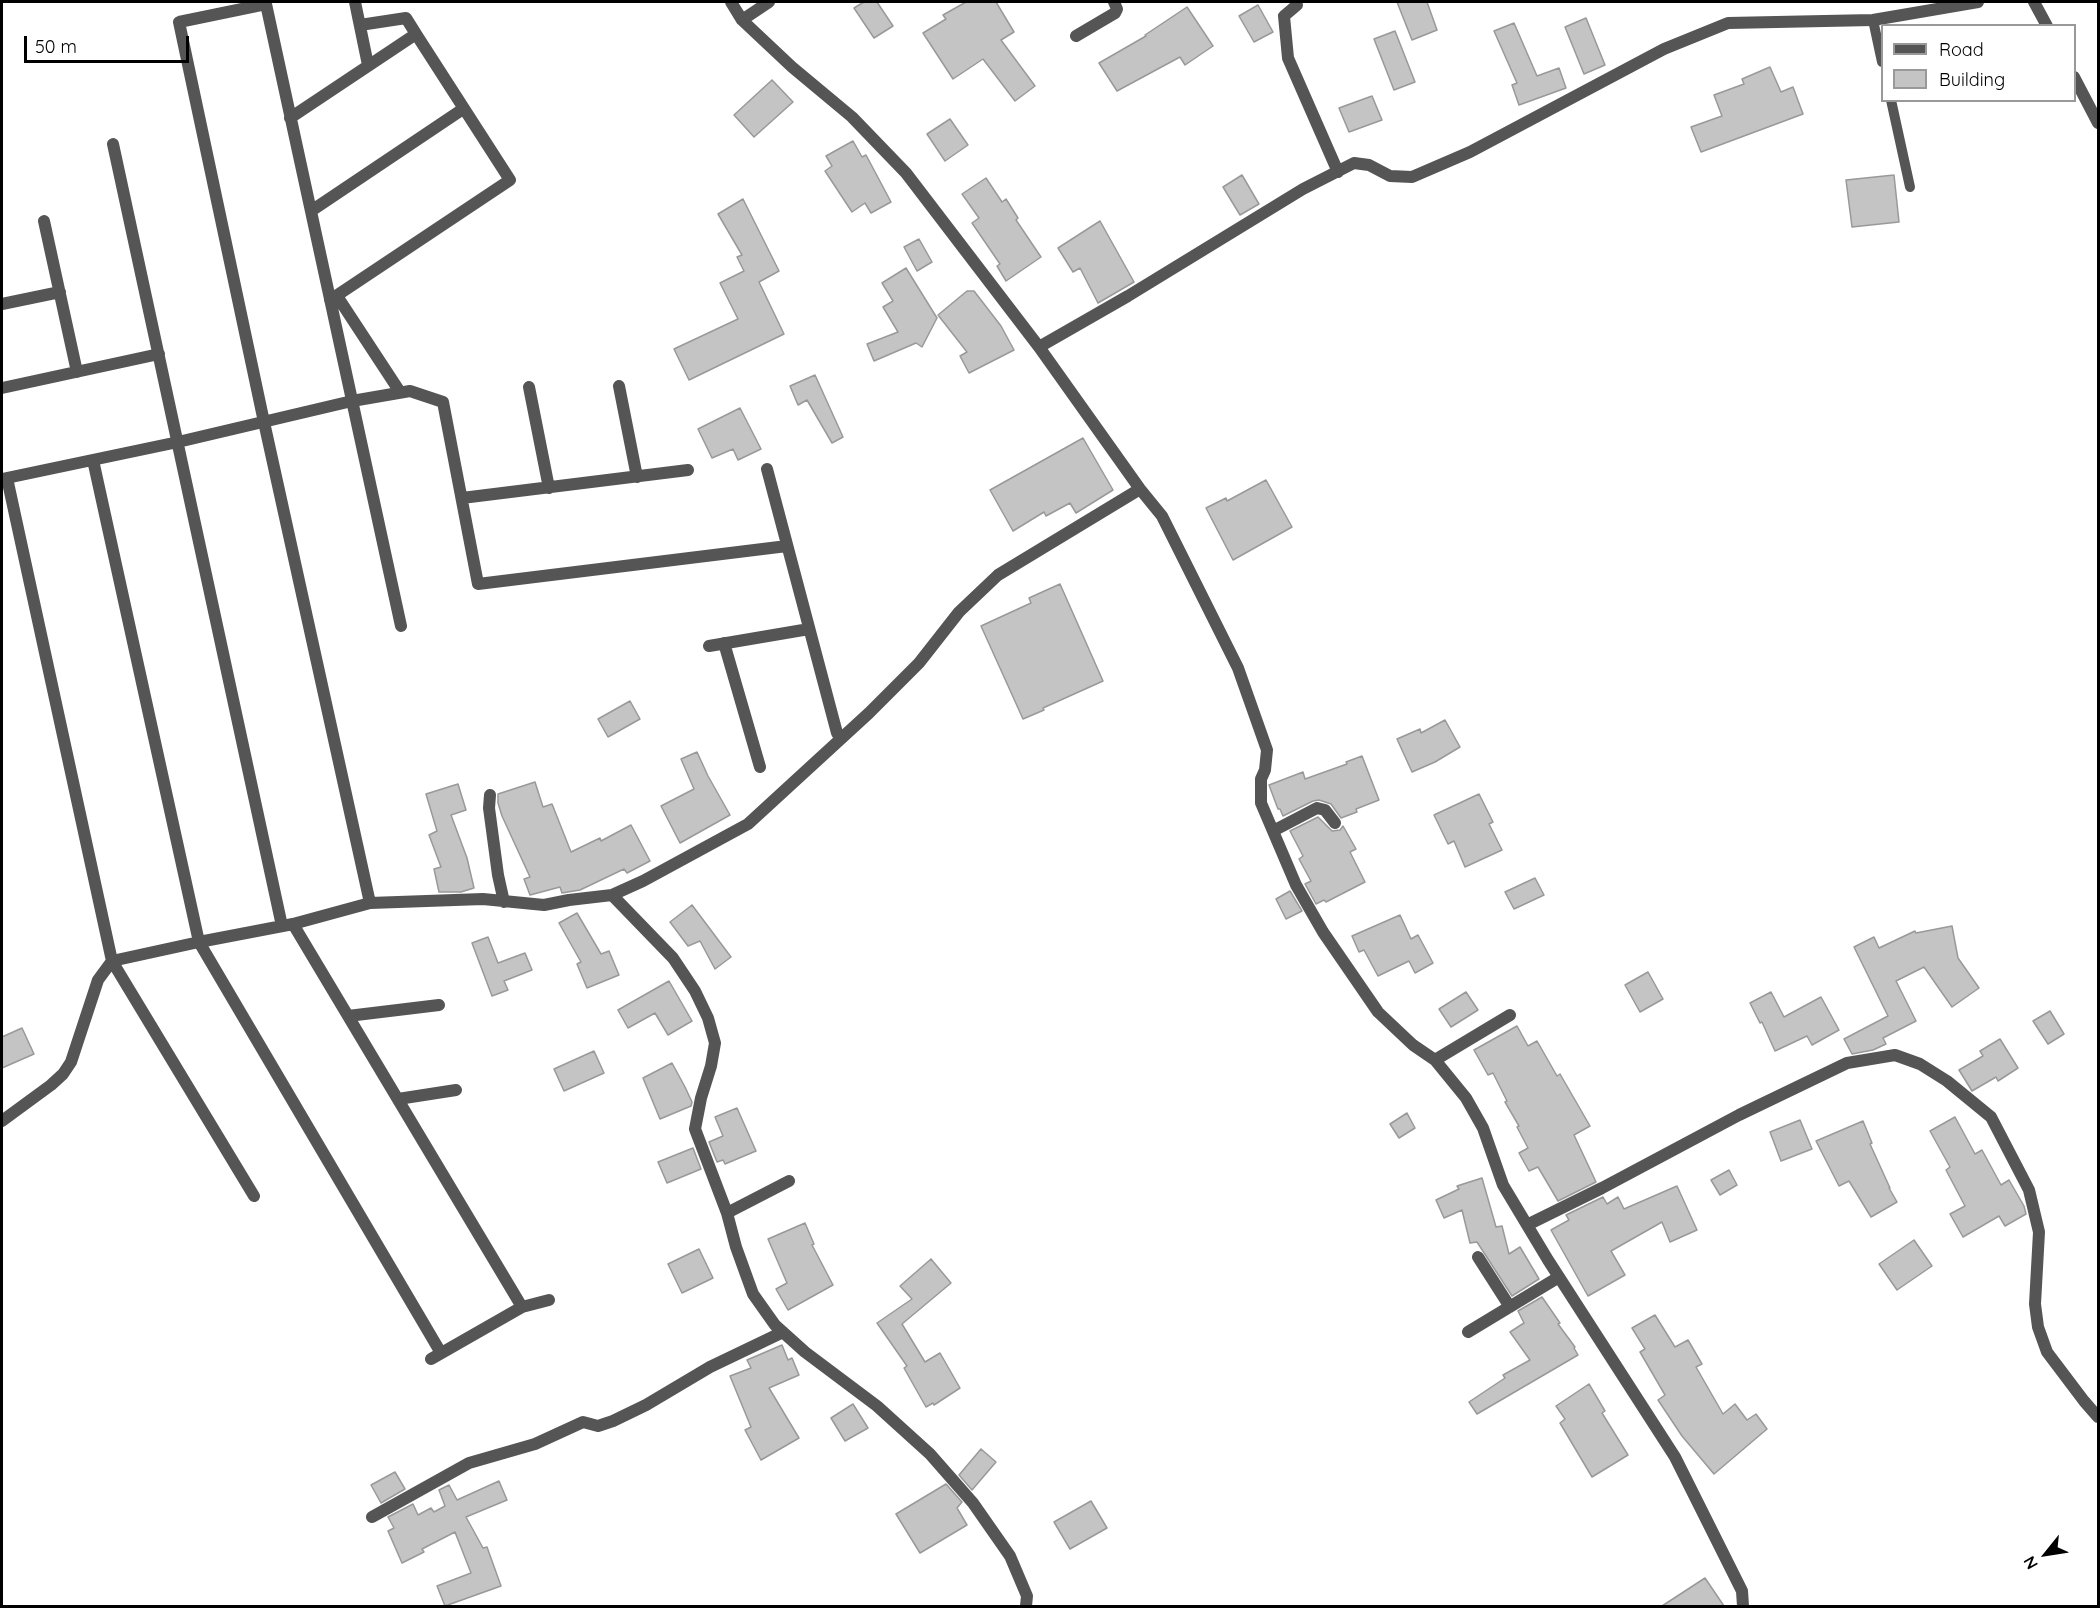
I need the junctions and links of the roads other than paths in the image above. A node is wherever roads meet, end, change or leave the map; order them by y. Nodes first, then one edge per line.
1 (355, 2) edge
2 (731, 2) edge
3 (769, 2) edge
4 (1114, 2) edge
5 (1978, 2) edge
6 (2034, 2) edge
7 (1297, 5) dead end
8 (742, 20) junction
9 (1873, 20) junction
10 (2046, 24) edge
11 (360, 25) junction
12 (416, 34) junction
13 (1076, 36) dead end
14 (1881, 57) edge
15 (368, 65) junction
16 (2076, 81) edge
17 (1891, 102) edge
18 (463, 109) junction
19 (290, 118) junction
20 (2098, 123) edge
21 (113, 144) dead end
22 (1338, 172) junction
23 (1910, 187) dead end
24 (311, 211) junction
25 (44, 221) dead end
26 (60, 292) junction
27 (334, 298) junction
28 (2, 304) edge
29 (1039, 346) junction
30 (159, 354) junction
31 (77, 372) junction
32 (619, 386) dead end
33 (529, 387) dead end
34 (2, 388) edge
35 (400, 392) junction
36 (352, 401) junction
37 (264, 422) junction
38 (178, 442) junction
39 (93, 460) junction
40 (767, 469) dead end
41 (688, 470) dead end
42 (637, 477) junction
43 (4, 479) edge
44 (549, 488) junction
45 (1140, 489) junction
46 (462, 498) junction
47 (788, 546) junction
48 (401, 626) dead end
49 (809, 629) junction
50 (724, 643) junction
51 (709, 646) dead end
52 (837, 733) dead end
53 (760, 768) dead end
54 (490, 795) dead end
55 (1335, 824) dead end
56 (1273, 831) junction
57 (612, 895) junction
58 (504, 902) junction
59 (370, 903) junction
60 (288, 925) junction
61 (199, 942) junction
62 (112, 961) junction
63 (439, 1005) dead end
64 (1510, 1015) dead end
65 (348, 1016) junction
66 (1435, 1060) junction
67 (456, 1090) dead end
68 (398, 1099) junction
69 (2, 1121) edge
70 (789, 1180) dead end
71 (254, 1196) dead end
72 (727, 1213) junction
73 (1527, 1225) junction
74 (1478, 1257) dead end
75 (1559, 1277) junction
76 (549, 1300) dead end
77 (522, 1307) junction
78 (1510, 1307) junction
79 (783, 1332) junction
80 (1468, 1332) dead end
81 (2098, 1417) edge
82 (372, 1517) dead end
83 (1026, 1606) edge
84 (1743, 1606) edge

1 - 11 street
2 - 8 street
3 - 8 street
4 - 13 street
5 - 9 street
6 - 10 street
7 - 22 street
8 - 29 street
9 - 14 lane
9 - 22 street
11 - 12 street
11 - 15 street
12 - 15 street
12 - 18 street
15 - 19 street
16 - 20 street
17 - 23 lane
18 - 24 street
18 - 27 street
19 - 24 street
19 - 37 street
21 - 30 street
22 - 29 street
24 - 27 street
25 - 26 street
26 - 28 street
26 - 31 street
27 - 35 street
27 - 36 street
29 - 45 street
30 - 31 street
30 - 38 street
31 - 34 street
32 - 42 street
33 - 44 street
35 - 36 street
35 - 46 street
36 - 37 street
36 - 48 street
37 - 38 street
37 - 59 street
38 - 39 street
38 - 60 street
39 - 43 street
39 - 61 street
40 - 47 street
41 - 42 street
42 - 44 street
43 - 62 street
44 - 46 street
45 - 56 street
45 - 57 street
46 - 47 street
47 - 49 street
49 - 50 street
49 - 52 street
50 - 51 street
50 - 53 street
54 - 58 street
55 - 56 street
56 - 66 street
57 - 58 street
57 - 72 street
58 - 59 street
59 - 60 street
60 - 61 street
60 - 65 street
61 - 62 street
61 - 77 street
62 - 69 street
62 - 71 street
63 - 65 street
64 - 66 street
65 - 68 street
66 - 73 street
67 - 68 street
68 - 77 street
70 - 72 street
72 - 79 street
73 - 75 street
73 - 81 street
74 - 78 street
75 - 78 street
75 - 84 street
76 - 77 street
78 - 80 street
79 - 82 street
79 - 83 street

